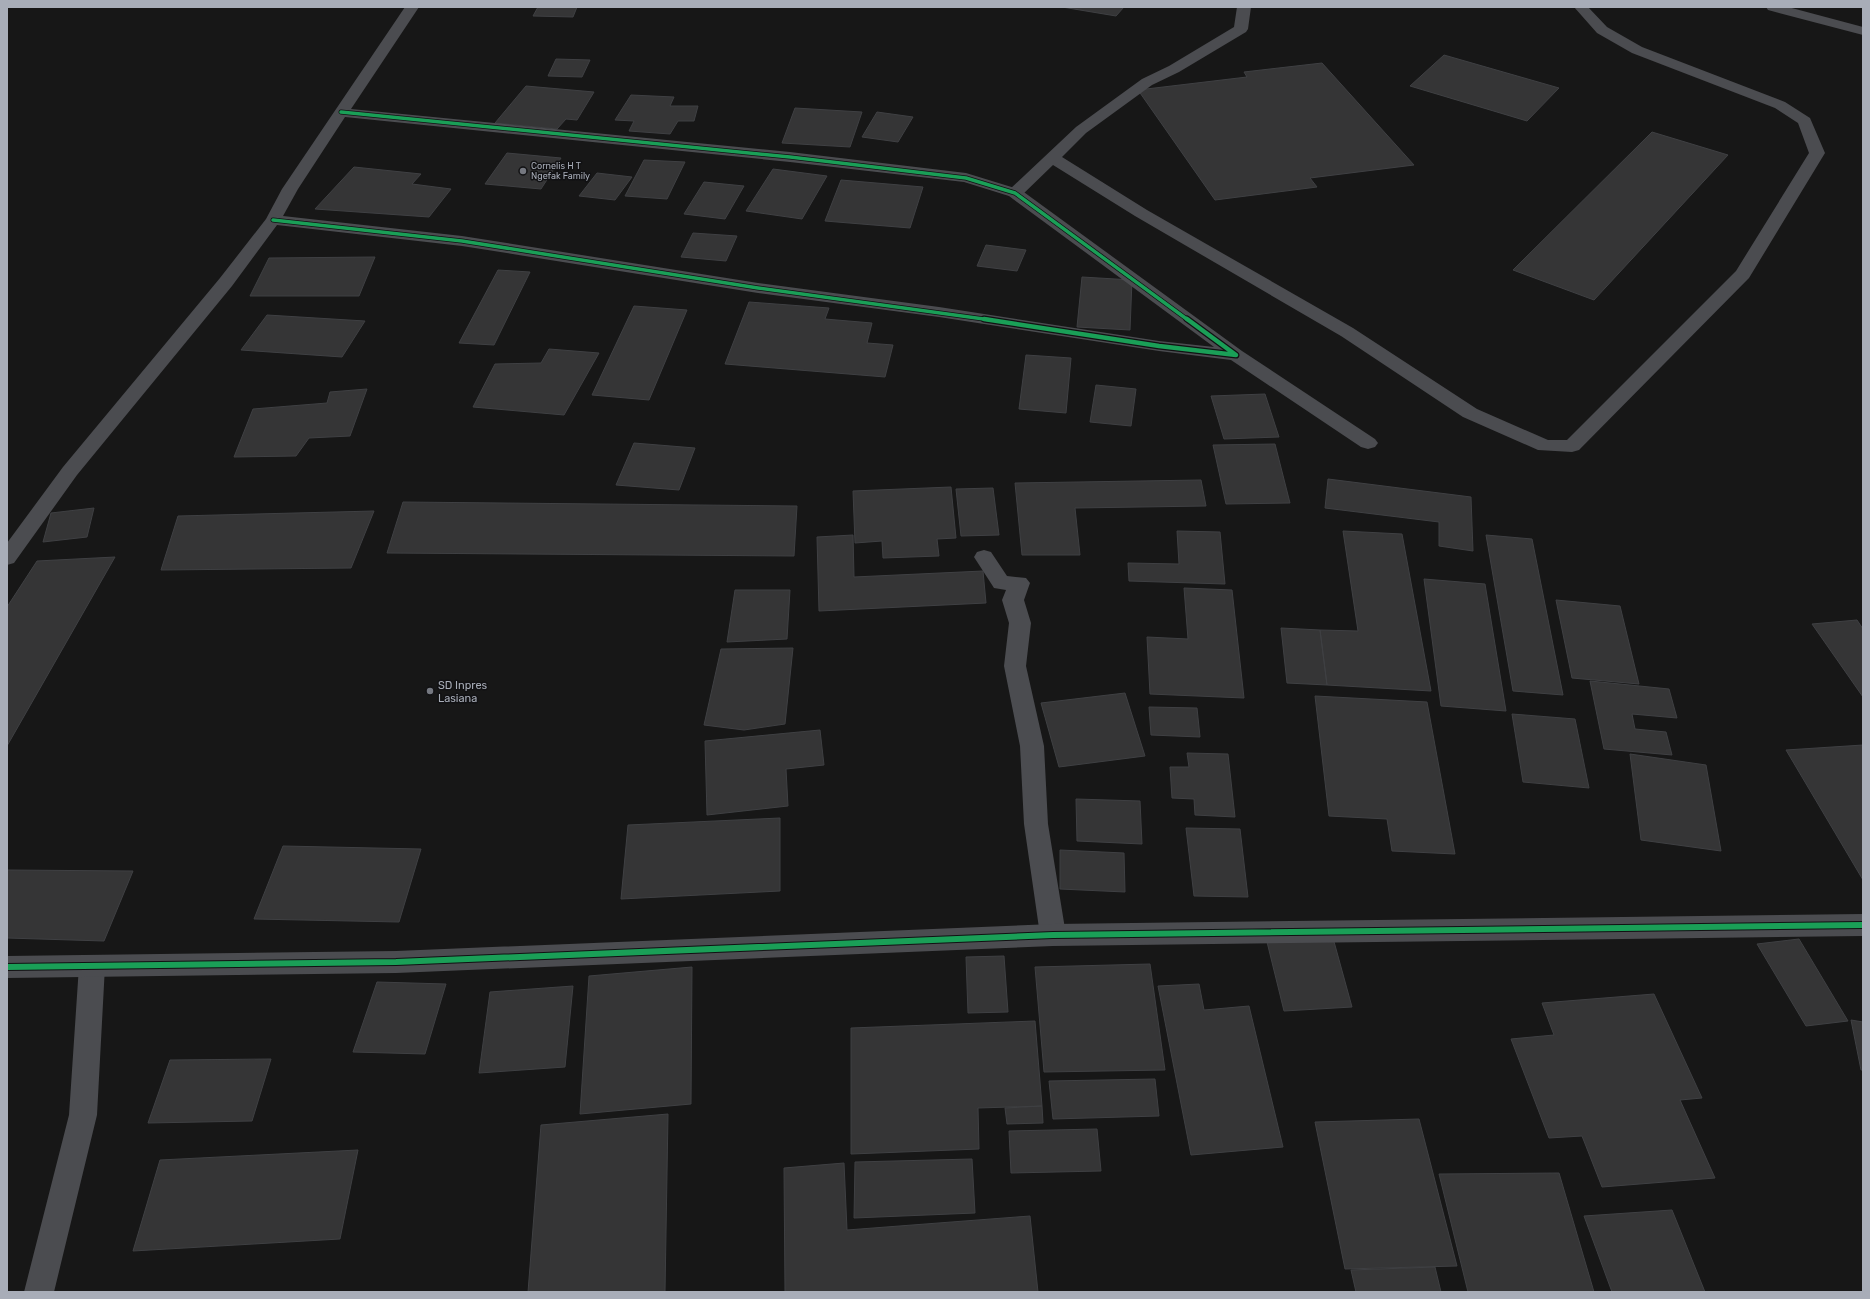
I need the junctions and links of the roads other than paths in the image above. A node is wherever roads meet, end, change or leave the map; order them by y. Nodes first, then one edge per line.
1 (412, 7) edge
2 (1244, 7) edge
3 (1581, 7) edge
4 (1773, 7) edge
5 (1863, 31) edge
6 (341, 112) junction
7 (1053, 158) junction
8 (1015, 193) junction
9 (272, 220) junction
10 (1236, 355) junction
11 (1368, 443) dead end
12 (984, 557) dead end
13 (7, 558) edge
14 (1863, 925) edge
15 (1053, 935) junction
16 (92, 966) junction
17 (7, 967) edge
18 (39, 1292) edge

1 - 6 street
2 - 7 street
3 - 7 street
4 - 5 street
6 - 8 street
6 - 9 street
7 - 8 street
8 - 10 street
9 - 10 street
9 - 13 street
10 - 11 street
12 - 15 street
14 - 15 street
15 - 16 street
16 - 17 street
16 - 18 street

